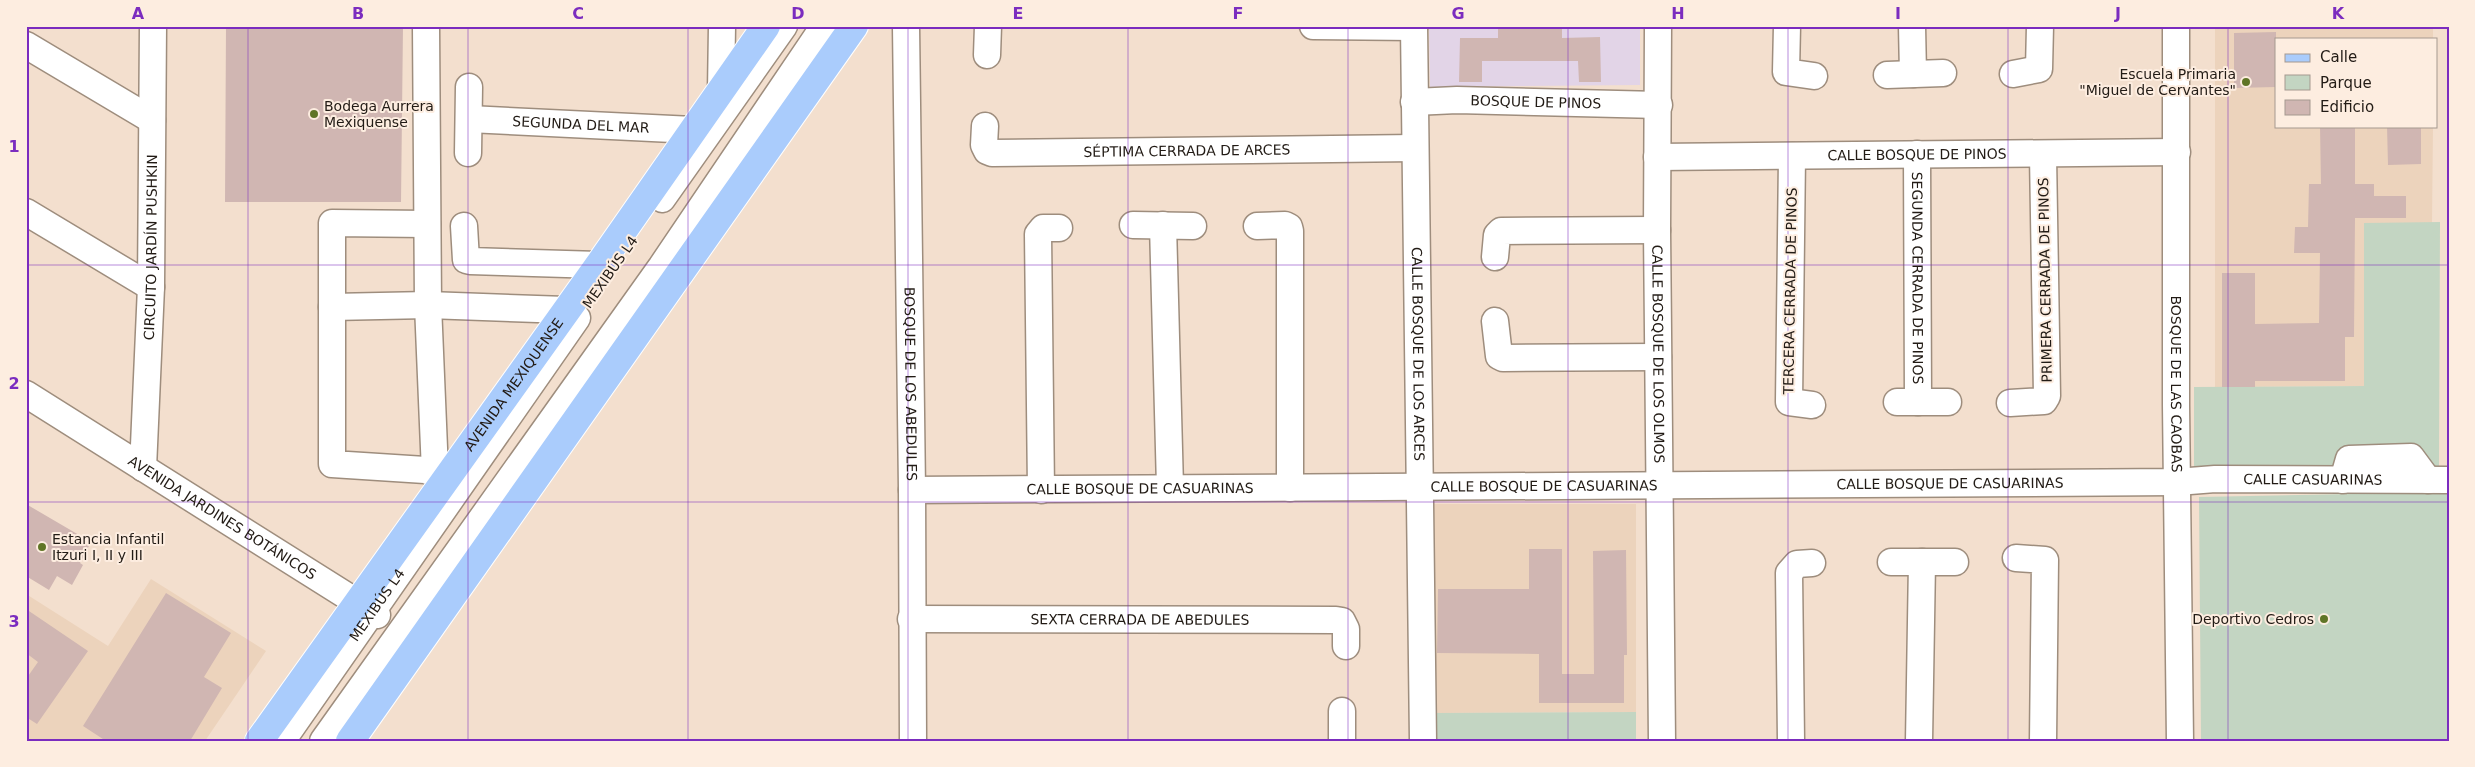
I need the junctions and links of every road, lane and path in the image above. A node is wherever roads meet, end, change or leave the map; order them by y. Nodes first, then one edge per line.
1 (153, 26) edge
2 (426, 26) edge
3 (722, 26) edge
4 (766, 26) edge
5 (784, 26) edge
6 (824, 26) edge
7 (854, 26) edge
8 (906, 26) edge
9 (988, 26) edge
10 (1313, 26) edge
11 (1658, 26) edge
12 (1787, 26) edge
13 (1912, 26) edge
14 (2040, 26) edge
15 (2176, 26) edge
16 (1414, 27) edge
17 (26, 45) edge
18 (987, 55) dead end
19 (1943, 73) dead end
20 (1912, 74) junction
21 (2013, 74) dead end
22 (1887, 75) dead end
23 (1814, 76) dead end
24 (469, 86) dead end
25 (721, 91) junction
26 (1414, 102) junction
27 (1659, 105) junction
28 (469, 119) junction
29 (152, 120) junction
30 (985, 126) dead end
31 (693, 130) junction
32 (1414, 148) junction
33 (2177, 152) junction
34 (468, 153) dead end
35 (1917, 154) junction
36 (2043, 154) junction
37 (1792, 156) junction
38 (1657, 157) junction
39 (26, 212) edge
40 (427, 224) junction
41 (1132, 225) dead end
42 (464, 226) dead end
43 (1163, 226) junction
44 (1192, 226) dead end
45 (1257, 226) dead end
46 (1059, 228) dead end
47 (1656, 230) junction
48 (1495, 257) dead end
49 (599, 265) junction
50 (151, 288) junction
51 (428, 305) junction
52 (332, 307) junction
53 (566, 310) junction
54 (1495, 321) dead end
55 (1658, 357) junction
56 (26, 394) edge
57 (1948, 402) dead end
58 (2010, 403) dead end
59 (1812, 405) dead end
60 (143, 468) junction
61 (441, 475) junction
62 (2438, 480) edge
63 (2177, 482) junction
64 (1170, 487) junction
65 (1660, 487) junction
66 (1290, 488) junction
67 (1421, 488) junction
68 (912, 490) junction
69 (1040, 490) junction
70 (2016, 558) dead end
71 (1891, 562) dead end
72 (1922, 562) junction
73 (1955, 562) dead end
74 (1812, 563) dead end
75 (364, 607) junction
76 (911, 619) junction
77 (411, 637) junction
78 (1346, 646) dead end
79 (1342, 711) dead end
80 (259, 741) edge
81 (282, 741) edge
82 (323, 741) edge
83 (350, 741) edge
84 (913, 741) edge
85 (1342, 741) edge
86 (1423, 741) edge
87 (1662, 741) edge
88 (1791, 741) edge
89 (1919, 741) edge
90 (2043, 741) edge
91 (2180, 741) edge

1 - 29 street, CIRCUITO JARDÍN PUSHKIN
2 - 40 street
3 - 25 street
4 - 25 main road, AVENIDA MEXIQUENSE
5 - 75 street, MEXIBÚS L4
6 - 77 street
7 - 77 main road
8 - 68 street, BOSQUE DE LOS ABEDULES
9 - 18 street
10 - 16 street
11 - 27 street, CALLE BOSQUE DE LOS OLMOS
12 - 23 street
13 - 20 street
14 - 21 street
15 - 33 street, BOSQUE DE LAS CAOBAS
16 - 26 street, CALLE BOSQUE DE LOS ARCES
17 - 29 street
19 - 20 street
20 - 22 street
24 - 28 street
25 - 31 main road, AVENIDA MEXIQUENSE
26 - 27 street, BOSQUE DE PINOS
26 - 32 street, CALLE BOSQUE DE LOS ARCES
27 - 38 street, CALLE BOSQUE DE LOS OLMOS
28 - 31 street, SEGUNDA DEL MAR
28 - 34 street
29 - 50 street, CIRCUITO JARDÍN PUSHKIN
30 - 32 street, SÉPTIMA CERRADA DE ARCES
31 - 49 main road, AVENIDA MEXIQUENSE
32 - 67 street, CALLE BOSQUE DE LOS ARCES
33 - 36 street, CALLE BOSQUE DE PINOS
33 - 63 street, BOSQUE DE LAS CAOBAS
35 - 36 street, CALLE BOSQUE DE PINOS
35 - 37 street, CALLE BOSQUE DE PINOS
35 - 57 street, SEGUNDA CERRADA DE PINOS
36 - 58 street, PRIMERA CERRADA DE PINOS
37 - 38 street, CALLE BOSQUE DE PINOS
37 - 59 street, TERCERA CERRADA DE PINOS
38 - 47 street, CALLE BOSQUE DE LOS OLMOS
39 - 50 street
40 - 51 street
40 - 52 street
41 - 43 street
42 - 49 street
43 - 44 street
43 - 64 street
45 - 66 street
46 - 69 street
47 - 48 street
47 - 55 street, CALLE BOSQUE DE LOS OLMOS
49 - 53 main road, AVENIDA MEXIQUENSE
50 - 60 street, CIRCUITO JARDÍN PUSHKIN
51 - 52 street
51 - 53 street
51 - 61 street
52 - 61 street
53 - 61 main road, AVENIDA MEXIQUENSE
54 - 55 street
55 - 65 street, CALLE BOSQUE DE LOS OLMOS
56 - 60 street, AVENIDA JARDINES BOTÁNICOS
60 - 75 street, AVENIDA JARDINES BOTÁNICOS
61 - 75 main road, AVENIDA MEXIQUENSE
62 - 63 street, CALLE CASUARINAS
63 - 65 street, CALLE BOSQUE DE CASUARINAS
63 - 91 street, BOSQUE DE LAS CAOBAS
64 - 66 street, CALLE BOSQUE DE CASUARINAS
64 - 69 street, CALLE BOSQUE DE CASUARINAS
65 - 67 street, CALLE BOSQUE DE CASUARINAS
65 - 87 street, CALLE BOSQUE DE LOS OLMOS
66 - 67 street, CALLE BOSQUE DE CASUARINAS
67 - 86 street, CALLE BOSQUE DE LOS ARCES
68 - 69 street, CALLE BOSQUE DE CASUARINAS
68 - 76 street, BOSQUE DE LOS ABEDULES
70 - 90 street
71 - 72 street
72 - 73 street
72 - 89 street
74 - 88 street
75 - 77 street, AVENIDA JARDINES BOTÁNICOS
75 - 80 main road, AVENIDA MEXIQUENSE
75 - 81 street, MEXIBÚS L4
76 - 78 street, SEXTA CERRADA DE ABEDULES
76 - 84 street, BOSQUE DE LOS ABEDULES
77 - 82 street
77 - 83 main road
79 - 85 street

